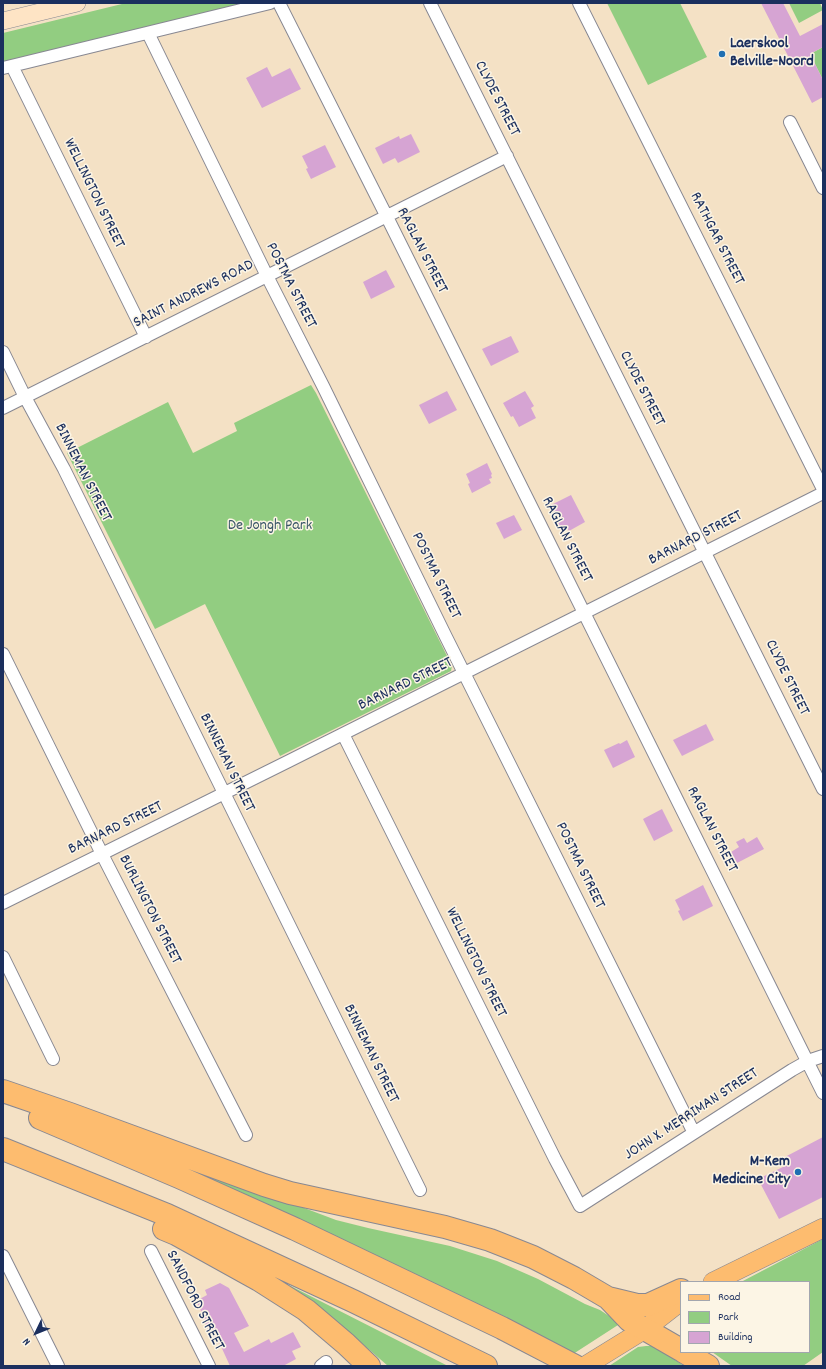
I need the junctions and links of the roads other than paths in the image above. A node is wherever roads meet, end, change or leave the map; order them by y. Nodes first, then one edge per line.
1 (77, 3) edge
2 (270, 3) edge
3 (279, 3) edge
4 (430, 3) edge
5 (580, 3) edge
6 (3, 21) edge
7 (148, 33) junction
8 (7, 67) edge
9 (790, 122) dead end
10 (507, 156) junction
11 (823, 188) edge
12 (386, 216) junction
13 (267, 276) junction
14 (146, 337) junction
15 (3, 352) edge
16 (25, 397) junction
17 (3, 408) edge
18 (823, 489) edge
19 (823, 493) edge
20 (705, 552) junction
21 (584, 613) junction
22 (3, 654) edge
23 (465, 673) junction
24 (343, 734) junction
25 (823, 789) edge
26 (224, 794) junction
27 (102, 854) junction
28 (3, 903) edge
29 (3, 957) edge
30 (823, 1056) edge
31 (53, 1059) dead end
32 (808, 1061) junction
33 (793, 1070) junction
34 (3, 1091) edge
35 (822, 1091) edge
36 (3, 1104) edge
37 (694, 1133) junction
38 (246, 1136) dead end
39 (3, 1149) edge
40 (3, 1156) edge
41 (420, 1190) dead end
42 (580, 1206) joint
43 (823, 1228) edge
44 (151, 1251) dead end
45 (3, 1256) edge
46 (715, 1281) edge
47 (680, 1290) edge
48 (608, 1298) junction
49 (680, 1302) edge
50 (645, 1329) junction
51 (680, 1349) edge
52 (686, 1353) edge
53 (58, 1366) edge
54 (209, 1366) edge
55 (369, 1366) edge
56 (486, 1366) edge
57 (575, 1366) edge
58 (585, 1366) edge
59 (708, 1366) edge

1 - 6 main road
2 - 7 street
3 - 12 street, RAGLAN STREET
4 - 10 street, CLYDE STREET
5 - 18 street, RATHGAR STREET
7 - 8 street
7 - 13 street, POSTMA STREET
8 - 14 street, WELLINGTON STREET
9 - 11 street
10 - 12 street, SAINT ANDREWS ROAD
10 - 20 street, CLYDE STREET
12 - 13 street, SAINT ANDREWS ROAD
12 - 21 street, RAGLAN STREET
13 - 14 street, SAINT ANDREWS ROAD
13 - 23 street, POSTMA STREET
14 - 16 street, SAINT ANDREWS ROAD
15 - 16 street, BINNEMAN STREET
16 - 17 street, SAINT ANDREWS ROAD
16 - 26 street, BINNEMAN STREET
19 - 20 street, BARNARD STREET
20 - 21 street, BARNARD STREET
20 - 25 street, CLYDE STREET
21 - 23 street, BARNARD STREET
21 - 32 street, RAGLAN STREET
22 - 27 street, BURLINGTON STREET
23 - 24 street, BARNARD STREET
23 - 37 street, POSTMA STREET
24 - 26 street, BARNARD STREET
24 - 42 street, WELLINGTON STREET
26 - 27 street, BARNARD STREET
26 - 41 street, BINNEMAN STREET
27 - 28 street, BARNARD STREET
27 - 38 street, BURLINGTON STREET
29 - 31 street
30 - 32 street, JOHN X. MERRIMAN STREET
32 - 33 street, JOHN X. MERRIMAN STREET
32 - 35 street, RAGLAN STREET
33 - 35 street
33 - 37 street, JOHN X. MERRIMAN STREET
34 - 48 highway
36 - 57 highway
37 - 42 street, JOHN X. MERRIMAN STREET
39 - 56 highway
40 - 55 highway
43 - 46 main road
44 - 54 street, SANDFORD STREET
45 - 53 street
47 - 48 highway
48 - 50 highway
49 - 50 main road
50 - 51 highway
50 - 58 main road
52 - 59 highway

